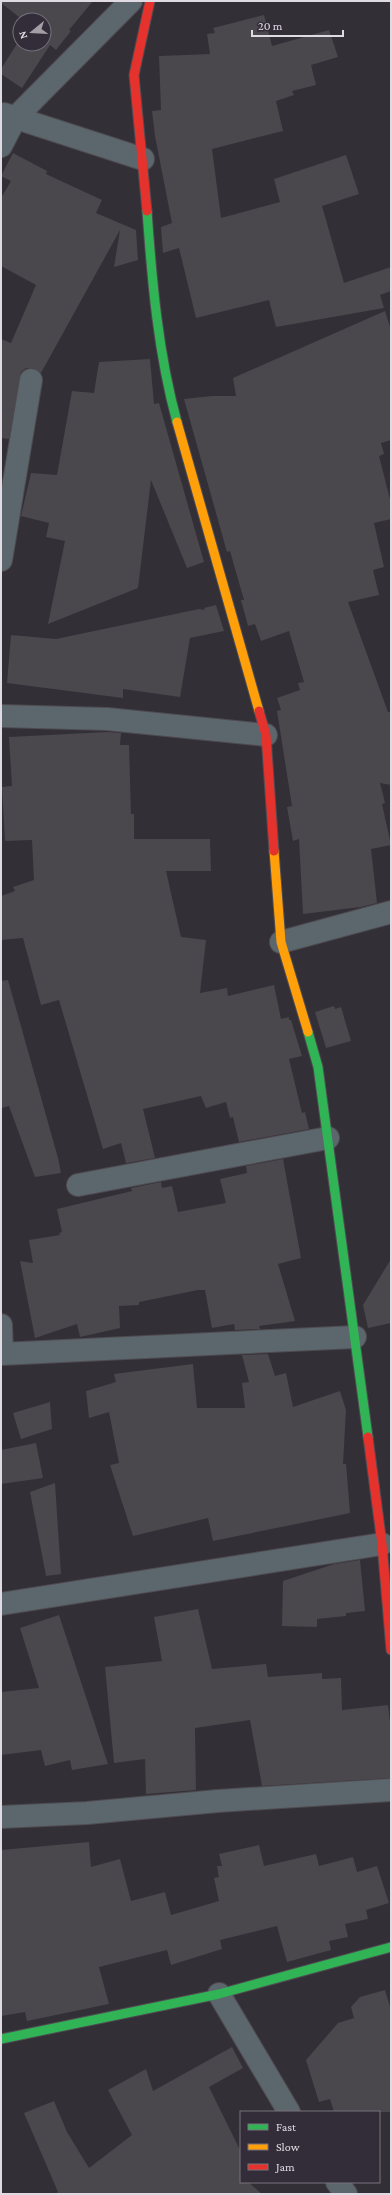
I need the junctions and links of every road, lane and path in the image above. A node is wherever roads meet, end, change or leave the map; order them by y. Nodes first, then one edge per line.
1 (131, 1) edge
2 (150, 1) edge
3 (9, 115) edge
4 (1, 146) edge
5 (143, 159) junction
6 (31, 380) dead end
7 (1, 560) edge
8 (1, 716) edge
9 (266, 735) junction
10 (391, 912) edge
11 (281, 942) junction
12 (328, 1138) junction
13 (78, 1185) dead end
14 (1, 1325) edge
15 (355, 1336) junction
16 (2, 1354) edge
17 (385, 1555) edge
18 (1, 1604) edge
19 (391, 1650) edge
20 (391, 1790) edge
21 (1, 1817) edge
22 (391, 1947) edge
23 (219, 1994) junction
24 (1, 2039) edge
25 (288, 2111) edge
26 (338, 2183) edge
27 (346, 2194) edge

1 - 3 street
2 - 5 street
3 - 4 street
3 - 5 street
5 - 9 street
6 - 7 street
8 - 9 street
9 - 11 street
10 - 11 street
11 - 12 street
12 - 13 street
12 - 15 street
14 - 16 street
15 - 16 street
15 - 17 street
17 - 18 street
17 - 19 street
20 - 21 street
22 - 23 street
23 - 24 street
23 - 25 street
26 - 27 street

